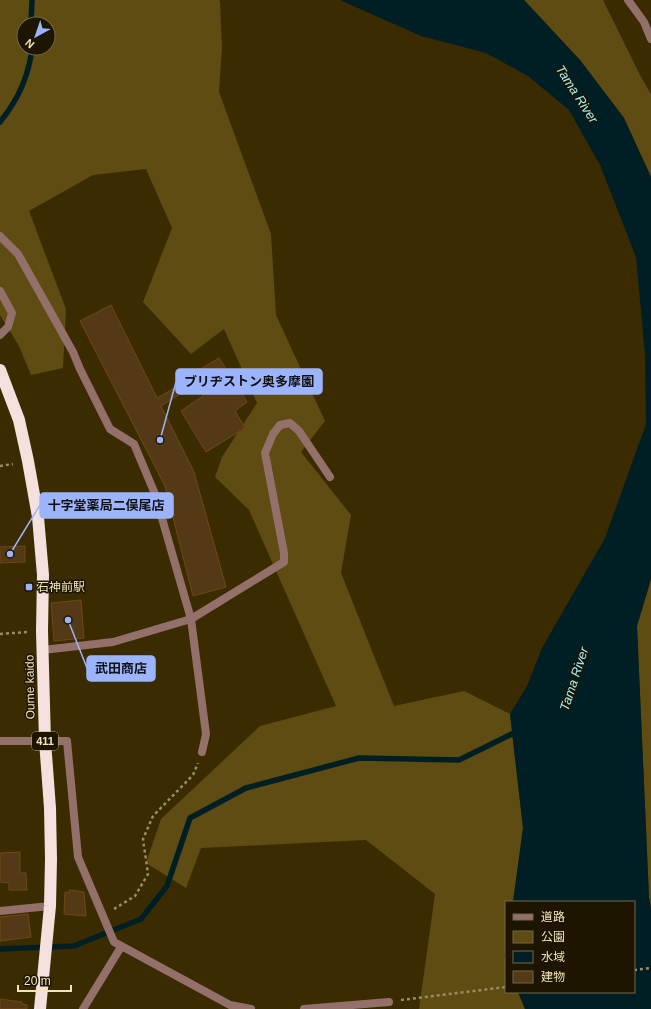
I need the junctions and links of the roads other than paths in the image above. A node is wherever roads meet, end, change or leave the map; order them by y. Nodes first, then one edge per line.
1 (628, 0) edge
2 (651, 39) edge
3 (0, 236) edge
4 (0, 291) edge
5 (0, 335) edge
6 (0, 370) edge
7 (3, 383) edge
8 (330, 477) dead end
9 (191, 619) junction
10 (43, 650) junction
11 (0, 741) edge
12 (45, 741) junction
13 (202, 752) road end
14 (50, 906) junction
15 (0, 911) edge
16 (118, 945) junction
17 (389, 1002) road end
18 (40, 1006) edge
19 (361, 1007) edge
20 (84, 1009) edge
21 (251, 1009) edge
22 (304, 1009) edge

1 - 2 street
3 - 9 street
4 - 5 street
6 - 7 highway, Oume kaido / 411
7 - 10 highway, Oume kaido / 411
8 - 9 street
9 - 10 street
9 - 13 street
10 - 12 highway, Oume kaido / 411
11 - 12 street
12 - 14 highway, Oume kaido / 411
12 - 16 street
14 - 15 street
14 - 18 highway, Oume kaido / 411
16 - 20 street
16 - 21 street
17 - 19 street
19 - 22 street

